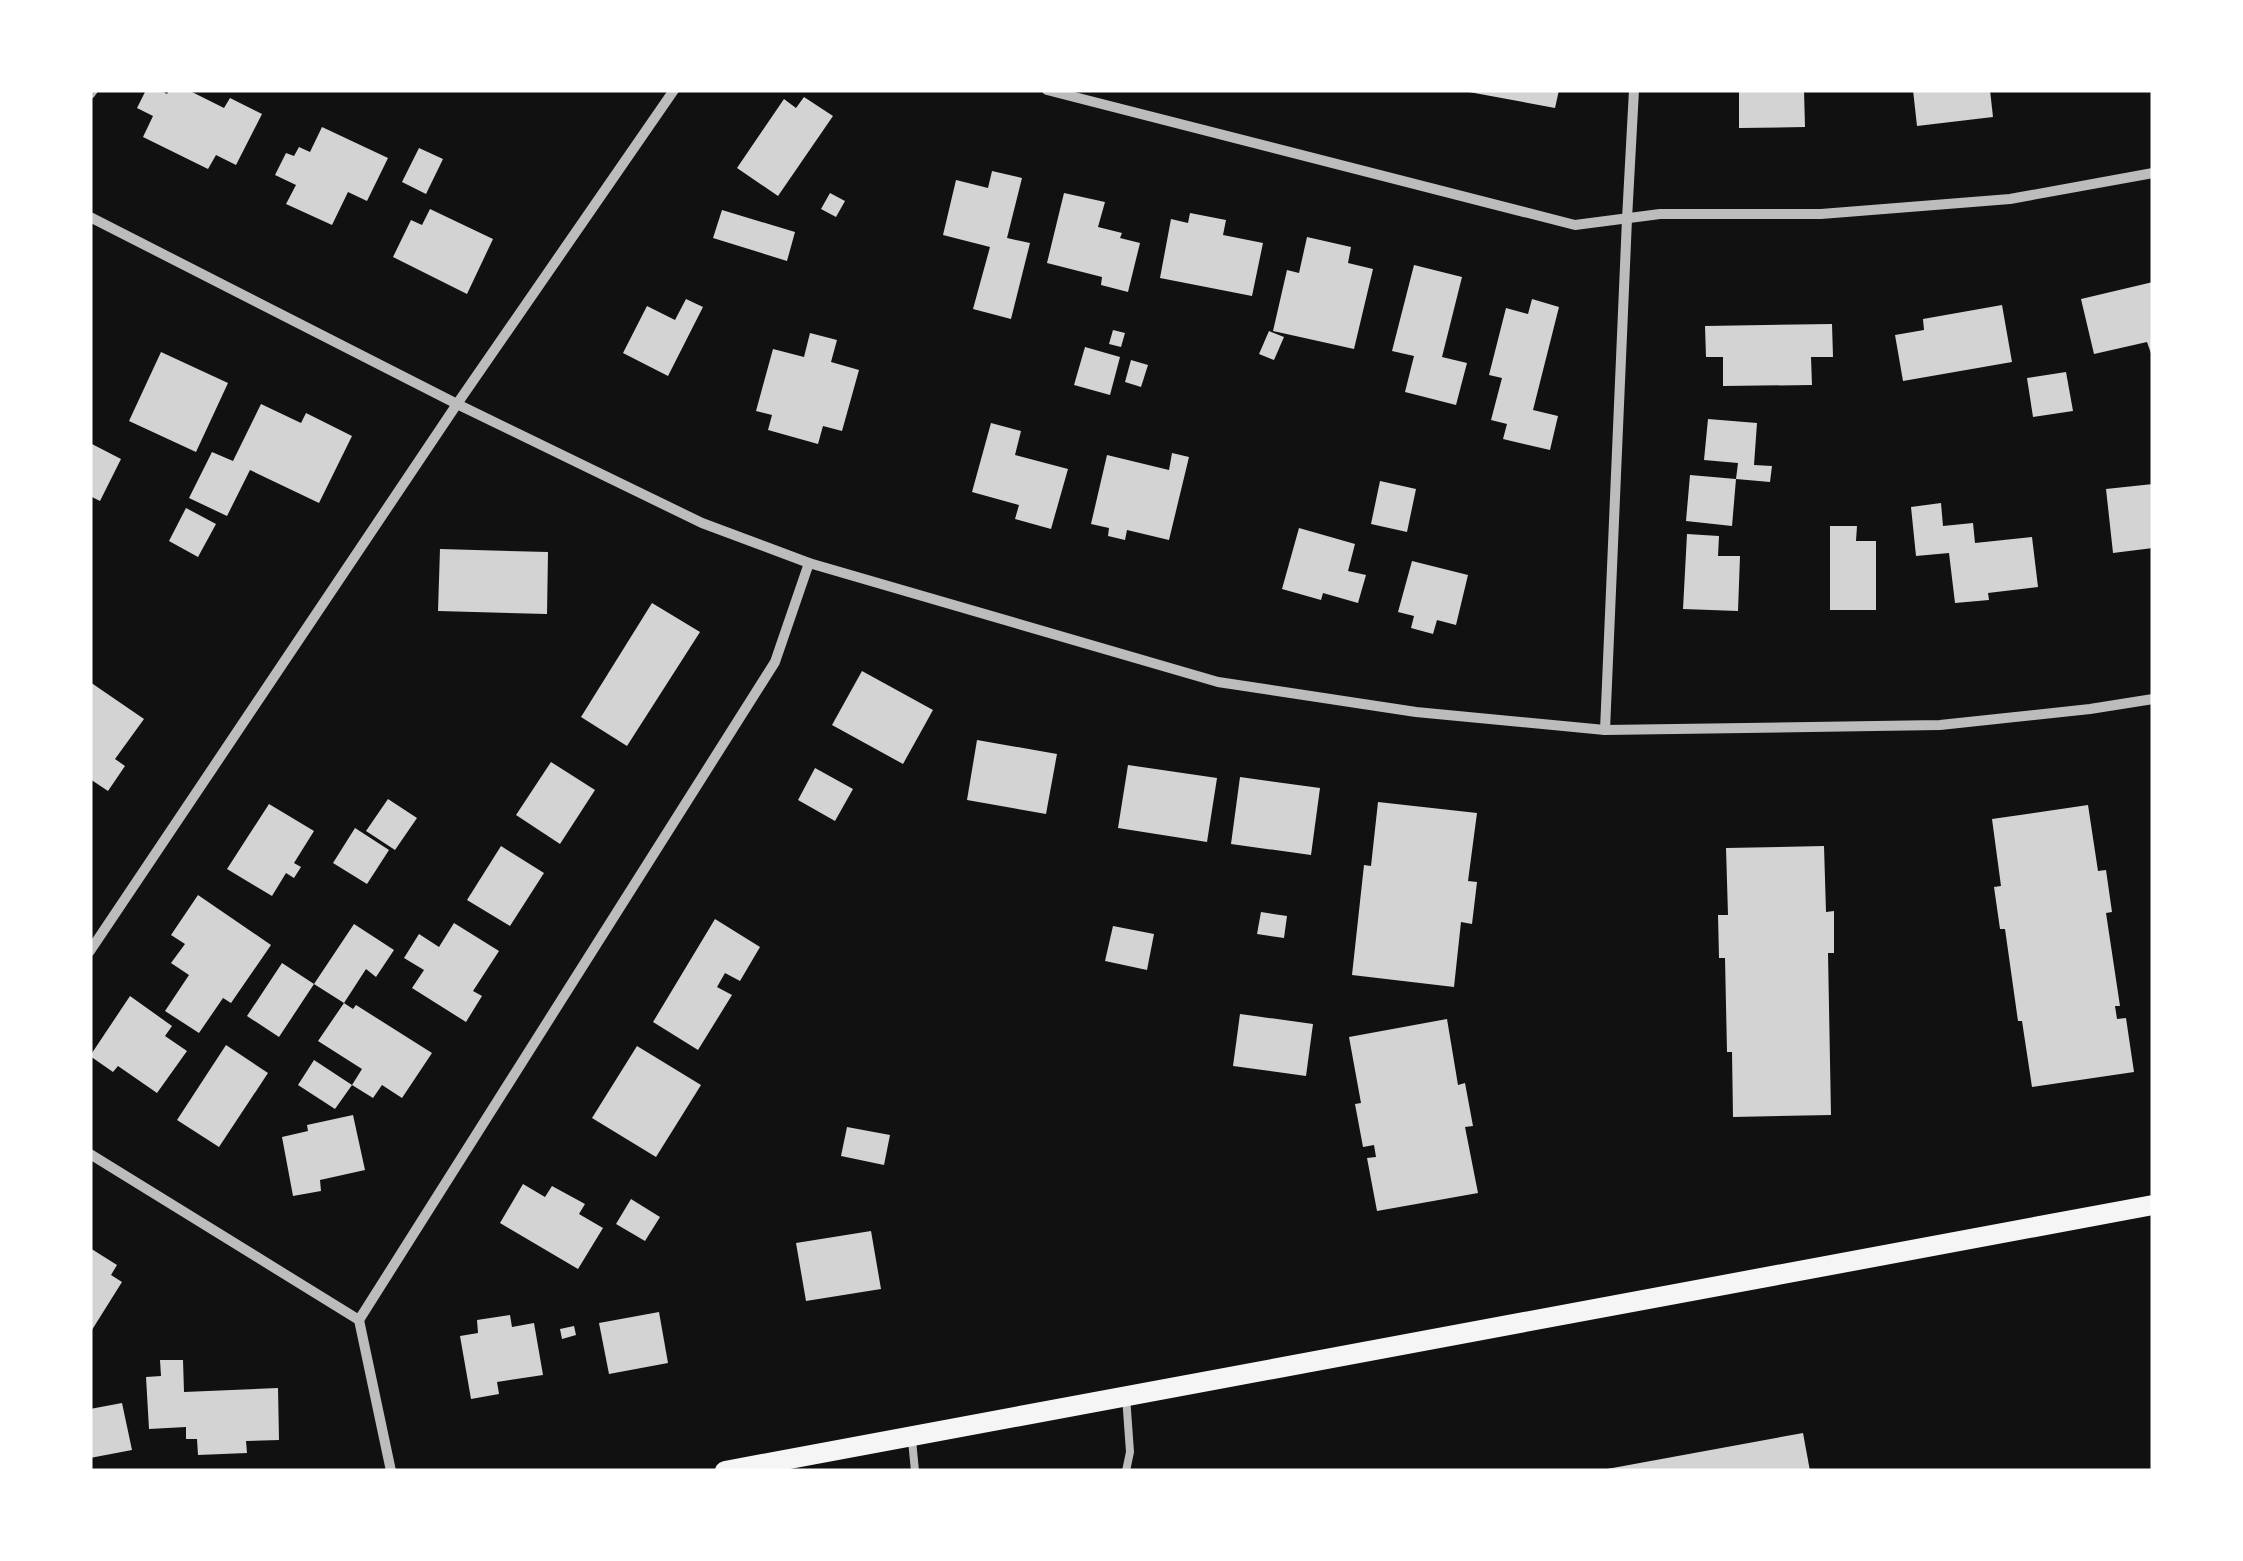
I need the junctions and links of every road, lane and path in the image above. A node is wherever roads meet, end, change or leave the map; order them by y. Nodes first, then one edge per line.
1 (674, 90) edge
2 (1046, 90) edge
3 (1634, 90) edge
4 (2153, 174) edge
5 (90, 217) edge
6 (1626, 220) junction
7 (457, 404) junction
8 (809, 563) junction
9 (2153, 699) edge
10 (1605, 730) junction
11 (90, 951) edge
12 (90, 1154) edge
13 (2153, 1205) edge
14 (359, 1320) junction
15 (1126, 1396) junction
16 (912, 1436) junction
17 (391, 1471) edge
18 (725, 1471) edge
19 (915, 1471) edge
20 (1126, 1471) edge

1 - 7 street
2 - 6 street
3 - 6 street
4 - 6 street
5 - 7 street
6 - 10 street
7 - 8 street
7 - 11 street
8 - 10 street
8 - 14 street
9 - 10 street
12 - 14 street
13 - 15 main road
14 - 17 street
15 - 16 main road
15 - 20 lane
16 - 18 main road
16 - 19 lane

